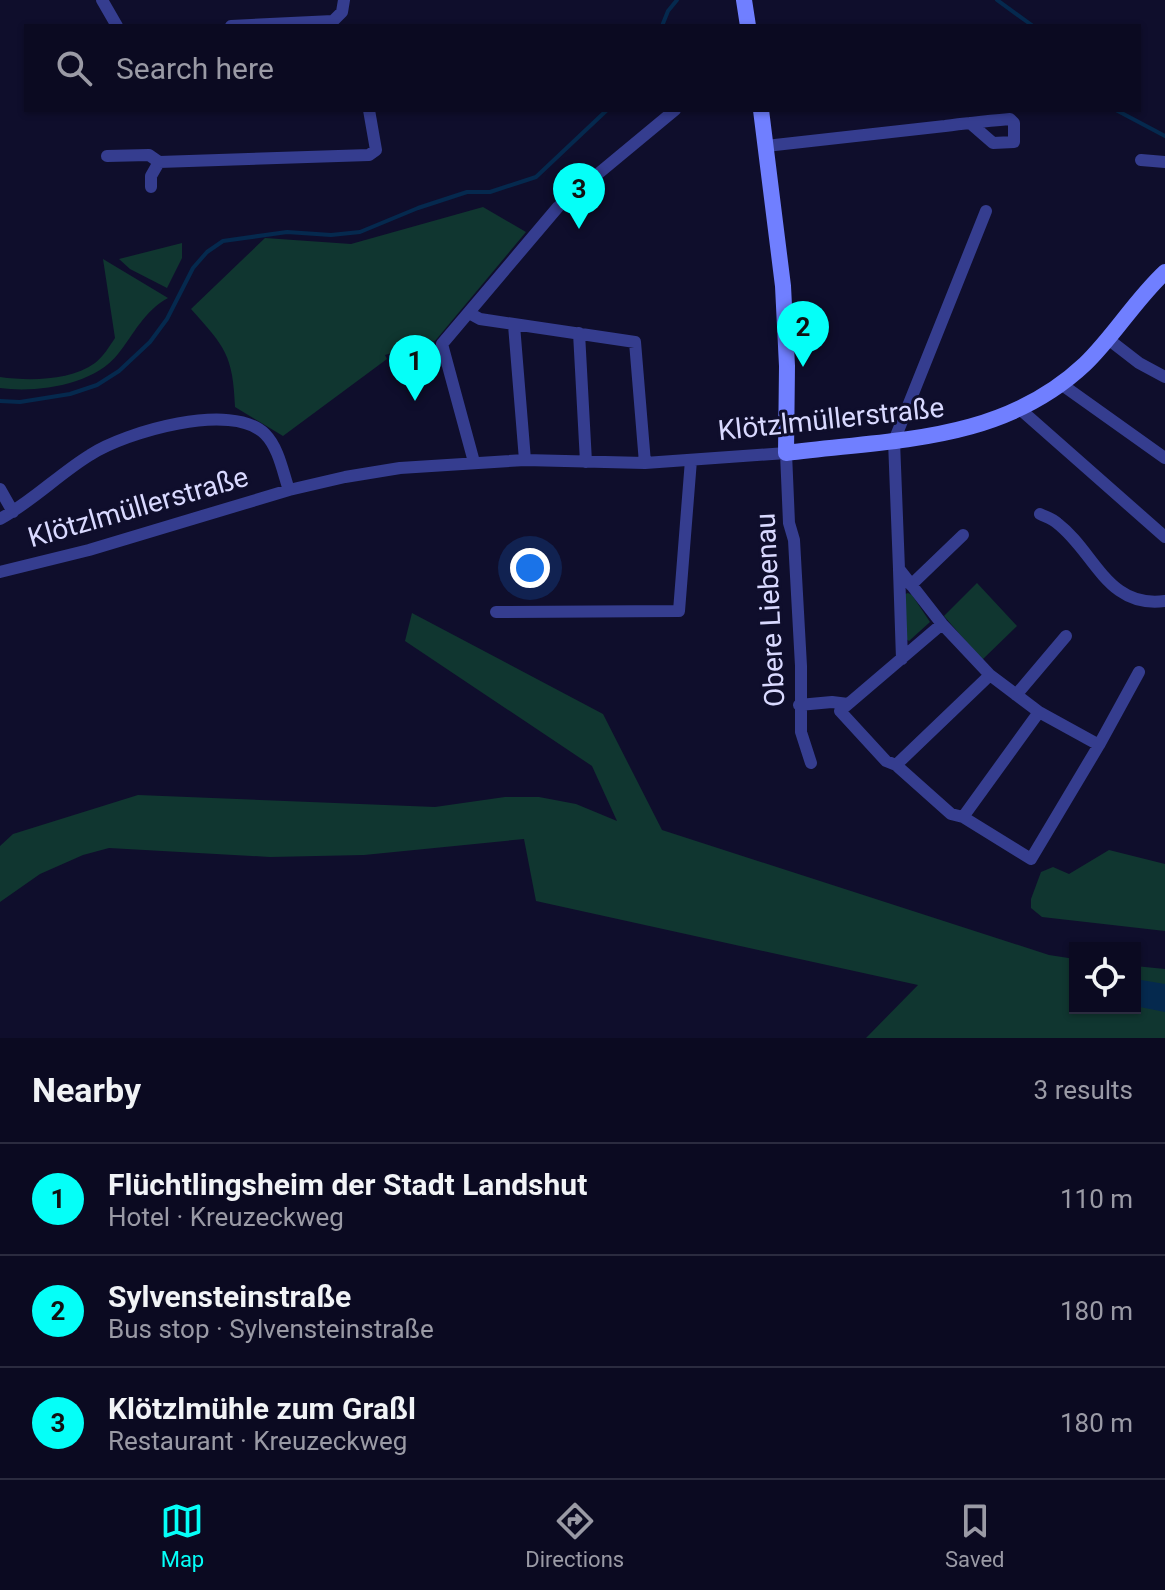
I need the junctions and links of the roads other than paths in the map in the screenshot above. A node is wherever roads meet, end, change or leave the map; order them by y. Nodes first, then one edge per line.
1 (102, 0) edge
2 (344, 0) edge
3 (744, 0) edge
4 (340, 22) edge
5 (116, 24) edge
6 (279, 24) edge
7 (748, 24) edge
8 (369, 112) edge
9 (673, 112) edge
10 (761, 112) edge
11 (970, 123) dead end
12 (766, 146) junction
13 (107, 156) dead end
14 (1141, 160) dead end
15 (159, 162) junction
16 (1165, 162) edge
17 (151, 187) dead end
18 (986, 211) dead end
19 (1165, 272) edge
20 (469, 313) junction
21 (514, 325) junction
22 (579, 333) junction
23 (1108, 339) junction
24 (1165, 377) edge
25 (1061, 384) junction
26 (1021, 410) junction
27 (894, 441) junction
28 (786, 453) junction
29 (1165, 458) edge
30 (525, 460) junction
31 (691, 460) junction
32 (474, 462) junction
33 (586, 462) junction
34 (645, 463) junction
35 (0, 489) edge
36 (289, 490) junction
37 (13, 512) junction
38 (1040, 514) dead end
39 (0, 519) edge
40 (963, 535) dead end
41 (1165, 537) edge
42 (899, 569) junction
43 (0, 572) edge
44 (911, 585) junction
45 (1165, 601) edge
46 (496, 612) dead end
47 (942, 624) junction
48 (1066, 636) dead end
49 (902, 659) junction
50 (1139, 672) dead end
51 (990, 675) junction
52 (1016, 695) junction
53 (848, 704) junction
54 (799, 705) junction
55 (1039, 712) junction
56 (1099, 745) junction
57 (811, 763) dead end
58 (896, 765) junction
59 (963, 817) junction

1 - 5 street
2 - 4 street
3 - 7 street
4 - 6 street
8 - 15 street
9 - 20 street
10 - 12 street
11 - 12 street
12 - 28 street
13 - 15 street
14 - 16 street
15 - 17 street
18 - 27 street
19 - 23 street, Klötzlmüllerstraße
20 - 21 street
20 - 32 street
21 - 22 street
21 - 30 street
22 - 33 street
22 - 34 street
23 - 24 street
23 - 25 street, Klötzlmüllerstraße
25 - 26 street, Klötzlmüllerstraße
25 - 29 street
26 - 27 street, Klötzlmüllerstraße
26 - 41 street
27 - 28 street, Klötzlmüllerstraße
27 - 42 street
28 - 31 street, Klötzlmüllerstraße
28 - 54 street, Obere Liebenau
30 - 32 street, Klötzlmüllerstraße
30 - 33 street, Klötzlmüllerstraße
31 - 34 street, Klötzlmüllerstraße
31 - 46 street
32 - 36 street, Klötzlmüllerstraße
33 - 34 street, Klötzlmüllerstraße
35 - 37 street
36 - 37 street, Klötzlmüllerstraße
36 - 43 street, Klötzlmüllerstraße
37 - 39 street, Klötzlmüllerstraße
38 - 45 street
40 - 44 street
42 - 44 street
42 - 49 street
44 - 47 street
47 - 49 street
47 - 51 street
48 - 52 street
49 - 53 street
50 - 56 street
51 - 52 street
51 - 58 street
52 - 55 street
53 - 54 street
53 - 58 street
54 - 57 street, Obere Liebenau
55 - 56 street
55 - 59 street
56 - 59 street
58 - 59 street

